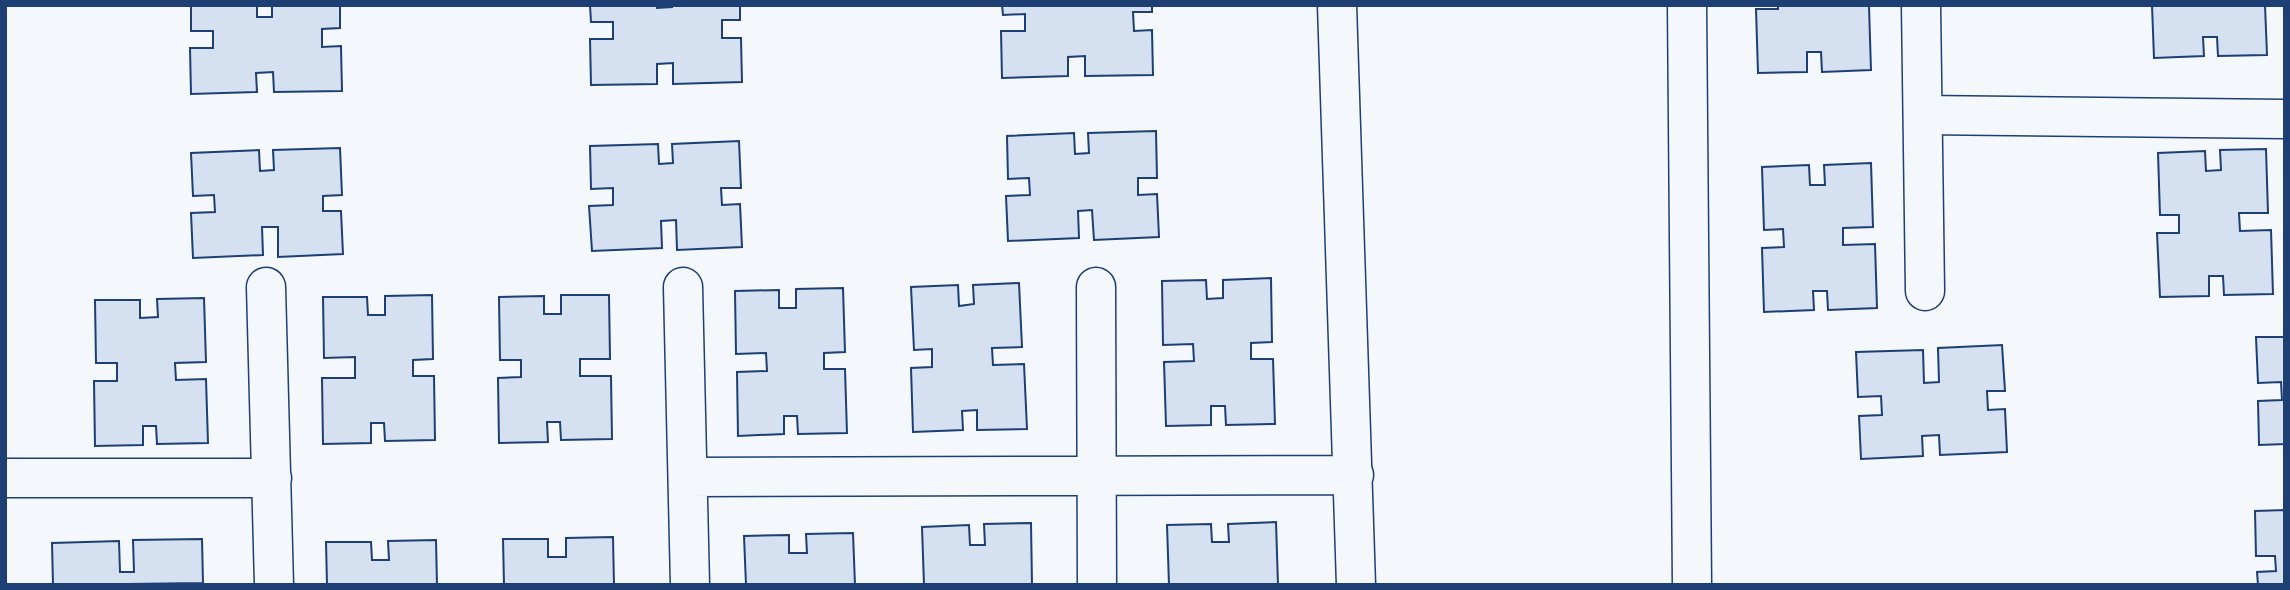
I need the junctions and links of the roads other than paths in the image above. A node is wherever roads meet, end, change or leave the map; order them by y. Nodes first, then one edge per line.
1 (1337, 5) edge
2 (1687, 5) edge
3 (1921, 5) edge
4 (1923, 115) junction
5 (2285, 119) edge
6 (1096, 286) dead end
7 (266, 287) dead end
8 (683, 287) dead end
9 (1925, 291) dead end
10 (1354, 475) junction
11 (688, 477) junction
12 (1097, 477) junction
13 (5, 478) edge
14 (272, 478) junction
15 (274, 585) edge
16 (690, 585) edge
17 (1097, 585) edge
18 (1356, 585) edge
19 (1692, 585) edge

1 - 10 street
2 - 19 street
3 - 4 street
4 - 5 street
4 - 9 street
6 - 12 street
7 - 14 street
8 - 11 street
10 - 12 street
10 - 18 street
11 - 12 street
11 - 16 street
12 - 17 street
13 - 14 street
14 - 15 street

